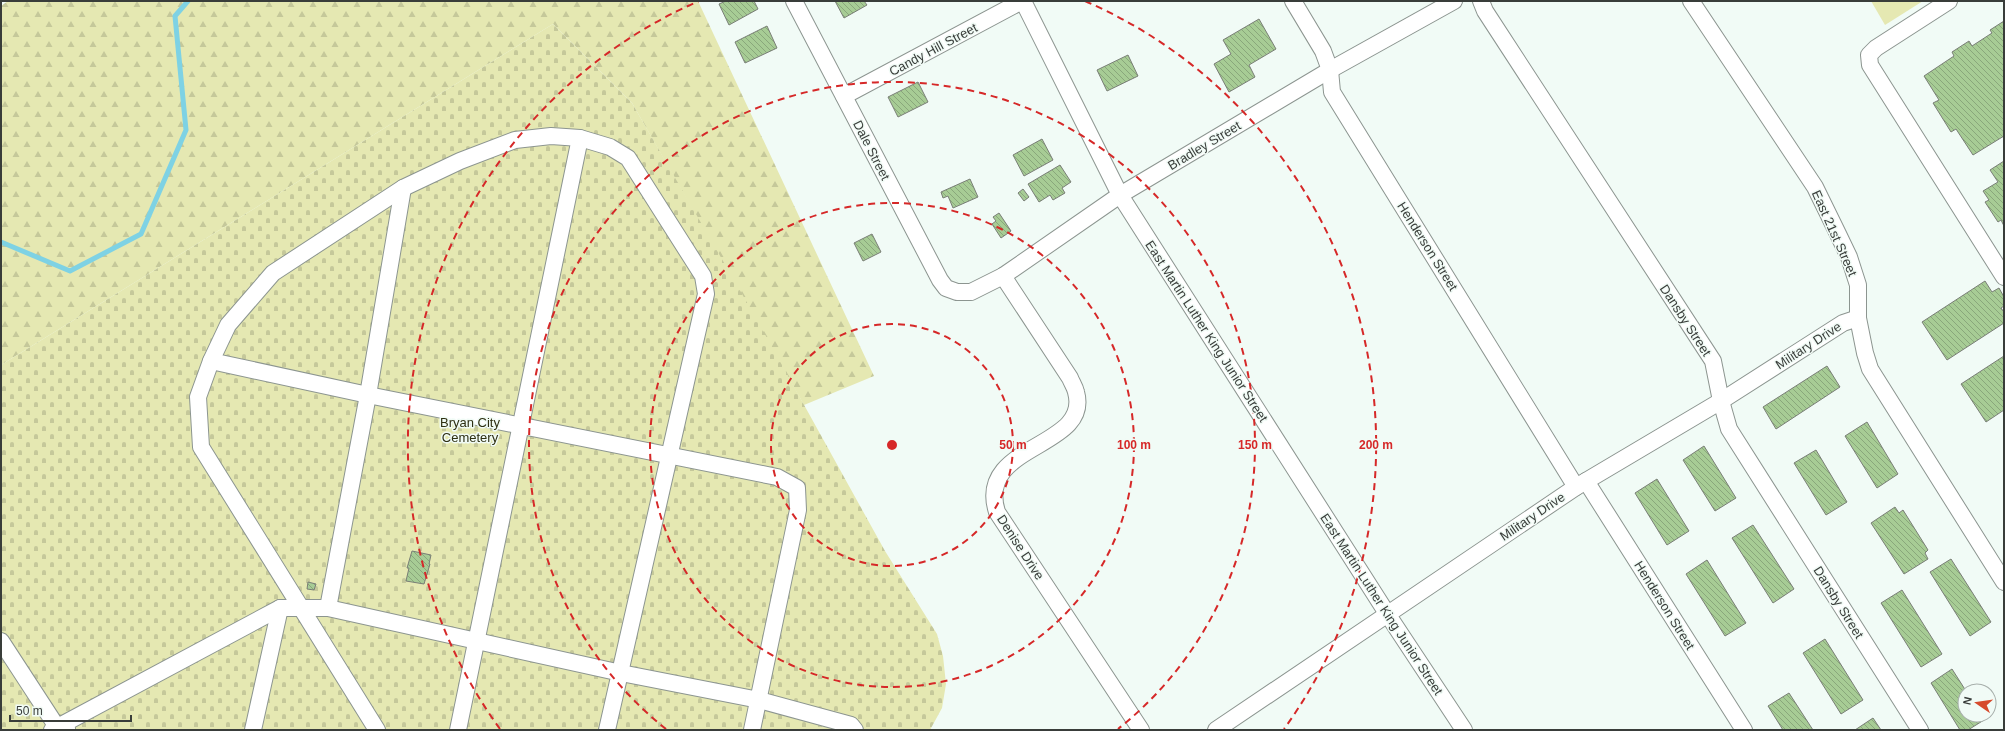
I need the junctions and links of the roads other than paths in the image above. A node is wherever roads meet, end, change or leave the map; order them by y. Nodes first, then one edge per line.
1 (794, 1) edge
2 (1022, 1) edge
3 (1293, 1) edge
4 (1454, 1) edge
5 (1481, 1) edge
6 (1691, 1) edge
7 (1949, 1) edge
8 (1330, 70) junction
9 (844, 96) junction
10 (580, 138) junction
11 (403, 188) junction
12 (1120, 195) junction
13 (1003, 276) junction
14 (2004, 277) edge
15 (957, 292) joint
16 (1858, 318) junction
17 (211, 361) junction
18 (368, 395) junction
19 (1721, 401) junction
20 (522, 426) junction
21 (670, 456) junction
22 (1581, 484) junction
23 (2004, 582) edge
24 (300, 607) junction
25 (280, 608) junction
26 (328, 608) junction
27 (1388, 615) junction
28 (476, 640) junction
29 (1, 641) edge
30 (621, 673) junction
31 (759, 700) junction
32 (55, 728) edge
33 (72, 730) edge
34 (253, 730) edge
35 (377, 730) edge
36 (458, 730) edge
37 (607, 730) edge
38 (752, 730) edge
39 (855, 730) edge
40 (1141, 730) edge
41 (1216, 730) edge
42 (1464, 730) edge
43 (1744, 730) edge
44 (1920, 730) edge

1 - 9 street, Dale Street
2 - 9 street, Candy Hill Street
2 - 12 street, East Martin Luther King Junior Street
3 - 8 street, Henderson Street
4 - 8 street, Bradley Street
5 - 19 street, Dansby Street
6 - 16 street, East 21st Street
7 - 14 street
8 - 12 street, Bradley Street
8 - 22 street, Henderson Street
9 - 15 street, Dale Street
10 - 11 street
10 - 20 street
10 - 21 street
11 - 17 street
11 - 18 street
12 - 13 street, Bradley Street
12 - 27 street, East Martin Luther King Junior Street
13 - 15 street, Bradley Street
13 - 40 street, Denise Drive
16 - 19 street, Military Drive
16 - 23 street, East 21st Street
17 - 18 street
17 - 24 street
18 - 20 street
18 - 26 street
19 - 22 street, Military Drive
19 - 44 street, Dansby Street
20 - 21 street
20 - 28 street
21 - 30 street
21 - 31 street
22 - 27 street, Military Drive
22 - 43 street, Henderson Street
24 - 25 street
24 - 26 street
24 - 35 street
25 - 32 street
25 - 34 street
26 - 28 street
27 - 41 street, Military Drive
27 - 42 street, East Martin Luther King Junior Street
28 - 30 street
28 - 36 street
29 - 32 street
30 - 31 street
30 - 37 street
31 - 38 street
31 - 39 street
32 - 33 street

